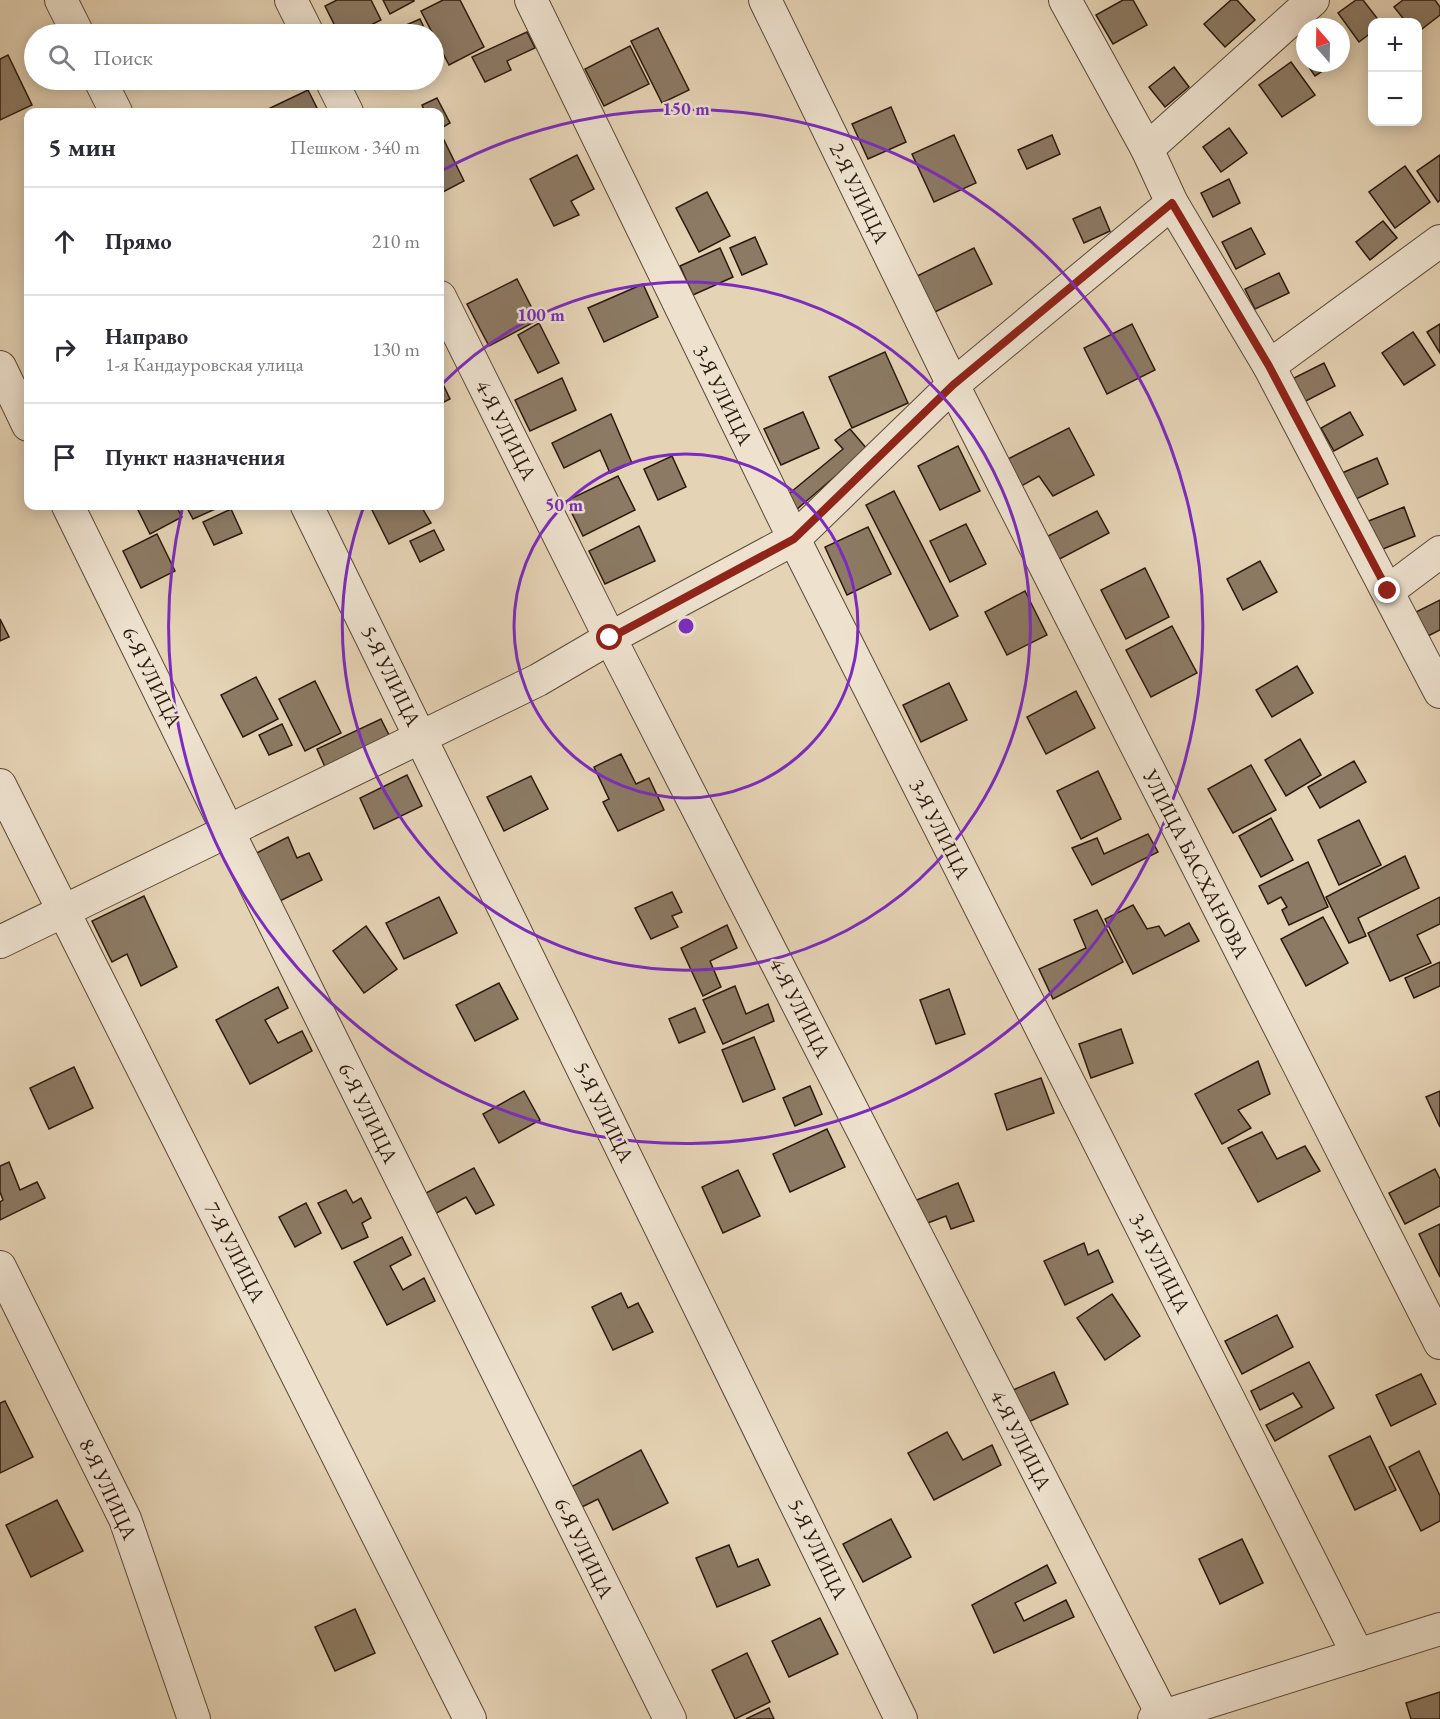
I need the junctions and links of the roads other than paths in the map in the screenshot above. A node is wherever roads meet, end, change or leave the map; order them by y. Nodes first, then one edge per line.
1 (61, 0) edge
2 (291, 0) edge
3 (531, 0) edge
4 (765, 0) edge
5 (1065, 0) edge
6 (1313, 0) edge
7 (73, 24) edge
8 (303, 24) edge
9 (105, 90) edge
10 (336, 90) edge
11 (114, 108) edge
12 (345, 108) edge
13 (1148, 148) junction
14 (1172, 203) junction
15 (1440, 241) edge
16 (444, 305) edge
17 (1269, 366) junction
18 (0, 367) edge
19 (953, 385) junction
20 (24, 417) edge
21 (70, 510) edge
22 (310, 510) edge
23 (794, 539) junction
24 (1440, 552) edge
25 (1388, 591) junction
26 (610, 638) junction
27 (1440, 692) edge
28 (421, 738) junction
29 (0, 785) edge
30 (228, 831) junction
31 (64, 911) junction
32 (0, 942) edge
33 (0, 1267) edge
34 (1440, 1344) edge
35 (1440, 1629) edge
36 (1358, 1655) junction
37 (1159, 1718) edge
38 (194, 1719) edge
39 (470, 1719) edge
40 (669, 1719) edge
41 (901, 1719) edge

1 - 7 street
2 - 8 street
3 - 23 street, 3-Я УЛИЦА
4 - 19 street, 2-Я УЛИЦА
5 - 13 street
6 - 13 street
9 - 11 street
10 - 12 street
13 - 14 street
14 - 17 street
14 - 19 street
15 - 17 street
16 - 26 street, 4-Я УЛИЦА
17 - 25 street
18 - 20 street
19 - 23 street
19 - 34 street, УЛИЦА БАСХАНОВА
21 - 30 street, 6-Я УЛИЦА
22 - 28 street, 5-Я УЛИЦА
23 - 26 street
23 - 36 street, 3-Я УЛИЦА
24 - 25 street
25 - 27 street
26 - 28 street
26 - 37 street, 4-Я УЛИЦА
28 - 30 street
28 - 41 street, 5-Я УЛИЦА
29 - 31 street, 7-Я УЛИЦА
30 - 31 street
30 - 40 street, 6-Я УЛИЦА
31 - 32 street
31 - 39 street, 7-Я УЛИЦА
33 - 38 street, 8-Я УЛИЦА
35 - 36 street
36 - 37 street

